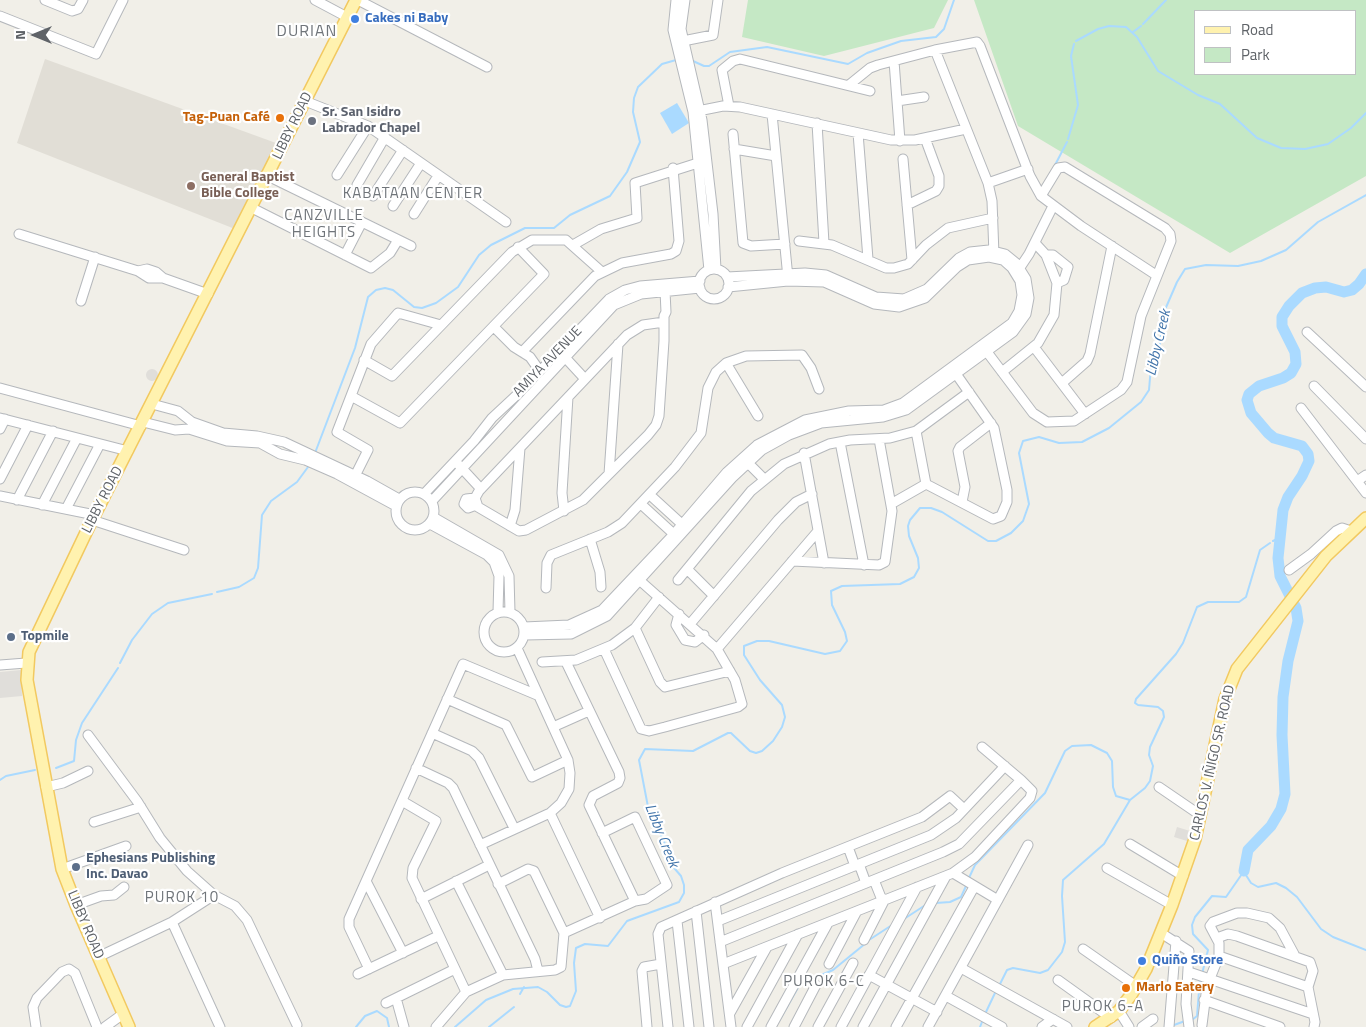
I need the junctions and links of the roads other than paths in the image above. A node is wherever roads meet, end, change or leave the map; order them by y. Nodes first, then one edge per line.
1 (83, 0) edge
2 (123, 0) edge
3 (315, 0) edge
4 (357, 0) edge
5 (676, 0) edge
6 (685, 0) edge
7 (718, 0) edge
8 (48, 1) edge
9 (0, 16) edge
10 (347, 17) junction
11 (679, 42) junction
12 (935, 50) junction
13 (894, 61) junction
14 (487, 67) dead end
15 (849, 85) junction
16 (870, 90) dead end
17 (924, 97) dead end
18 (305, 101) junction
19 (897, 101) junction
20 (729, 106) junction
21 (697, 111) junction
22 (772, 114) junction
23 (817, 123) junction
24 (368, 126) junction
25 (966, 129) junction
26 (858, 133) junction
27 (733, 134) dead end
28 (385, 137) junction
29 (925, 138) junction
30 (900, 141) junction
31 (734, 149) junction
32 (403, 150) junction
33 (776, 156) junction
34 (903, 159) dead end
35 (702, 161) junction
36 (421, 163) junction
37 (1028, 169) junction
38 (672, 170) junction
39 (268, 176) junction
40 (337, 176) dead end
41 (438, 176) junction
42 (988, 183) junction
43 (357, 185) dead end
44 (373, 196) dead end
45 (1041, 196) junction
46 (907, 205) junction
47 (392, 206) dead end
48 (1052, 206) junction
49 (252, 208) junction
50 (414, 214) dead end
51 (993, 218) junction
52 (362, 222) junction
53 (506, 222) dead end
54 (19, 234) dead end
55 (398, 240) junction
56 (799, 242) dead end
57 (824, 243) junction
58 (1035, 243) junction
59 (785, 244) junction
60 (573, 245) junction
61 (411, 246) dead end
62 (1112, 246) junction
63 (518, 247) junction
64 (994, 254) junction
65 (1046, 254) junction
66 (346, 256) junction
67 (95, 257) junction
68 (868, 258) junction
69 (912, 260) junction
70 (712, 270) junction
71 (1018, 271) junction
72 (602, 272) junction
73 (1156, 276) junction
74 (788, 278) junction
75 (728, 282) junction
76 (1057, 283) junction
77 (700, 285) junction
78 (663, 291) junction
79 (208, 294) junction
80 (81, 301) dead end
81 (664, 319) junction
82 (441, 325) junction
83 (494, 327) junction
84 (1307, 332) dead end
85 (618, 344) junction
86 (1034, 347) junction
87 (985, 349) junction
88 (524, 354) junction
89 (564, 356) junction
90 (604, 359) junction
91 (364, 360) junction
92 (726, 363) junction
93 (616, 366) junction
94 (541, 371) junction
95 (954, 371) junction
96 (1002, 372) junction
97 (587, 377) junction
98 (1062, 383) junction
99 (1314, 386) dead end
100 (1366, 387) edge
101 (0, 388) edge
102 (819, 389) dead end
103 (969, 392) junction
104 (351, 396) junction
105 (568, 397) junction
106 (152, 404) junction
107 (1301, 408) dead end
108 (554, 412) junction
109 (1084, 414) junction
110 (758, 416) dead end
111 (2, 418) edge
112 (567, 418) junction
113 (991, 423) junction
114 (142, 424) junction
115 (28, 425) junction
116 (191, 426) junction
117 (0, 429) edge
118 (52, 431) junction
119 (916, 431) junction
120 (77, 438) junction
121 (1366, 438) edge
122 (879, 439) junction
123 (840, 442) junction
124 (100, 444) junction
125 (520, 448) junction
126 (128, 451) junction
127 (804, 453) junction
128 (610, 454) junction
129 (623, 460) junction
130 (745, 460) junction
131 (505, 464) junction
132 (460, 467) junction
133 (518, 469) junction
134 (609, 474) junction
135 (1366, 475) edge
136 (448, 476) junction
137 (354, 478) junction
138 (764, 479) junction
139 (0, 480) edge
140 (1357, 481) junction
141 (434, 483) junction
142 (926, 484) junction
143 (482, 488) junction
144 (441, 490) junction
145 (1366, 493) edge
146 (424, 494) junction
147 (812, 494) junction
148 (650, 495) junction
149 (0, 496) edge
150 (17, 500) junction
151 (432, 501) junction
152 (962, 502) junction
153 (398, 503) junction
154 (891, 504) junction
155 (42, 505) junction
156 (642, 505) junction
157 (66, 509) junction
158 (564, 511) junction
159 (94, 518) junction
160 (1366, 518) edge
161 (432, 520) junction
162 (510, 526) junction
163 (684, 527) junction
164 (818, 531) junction
165 (1351, 531) junction
166 (676, 536) junction
167 (590, 539) junction
168 (184, 550) dead end
169 (792, 561) junction
170 (824, 563) junction
171 (864, 565) junction
172 (687, 569) junction
173 (1289, 570) dead end
174 (638, 578) junction
175 (678, 580) dead end
176 (499, 587) junction
177 (510, 587) junction
178 (600, 587) dead end
179 (546, 588) dead end
180 (714, 596) junction
181 (659, 597) junction
182 (498, 612) junction
183 (510, 612) junction
184 (679, 614) junction
185 (690, 624) junction
186 (635, 628) junction
187 (524, 631) junction
188 (704, 635) junction
189 (517, 648) junction
190 (604, 649) junction
191 (717, 649) junction
192 (542, 662) dead end
193 (566, 662) junction
194 (26, 663) junction
195 (0, 666) edge
196 (730, 671) junction
197 (537, 695) junction
198 (447, 699) junction
199 (589, 711) junction
200 (553, 727) junction
201 (432, 733) junction
202 (88, 735) dead end
203 (982, 747) dead end
204 (568, 760) junction
205 (1005, 766) junction
206 (416, 768) junction
207 (88, 771) dead end
208 (1022, 780) junction
209 (46, 787) junction
210 (1159, 787) dead end
211 (402, 801) junction
212 (141, 807) junction
213 (964, 809) junction
214 (550, 813) junction
215 (1200, 815) junction
216 (94, 822) dead end
217 (514, 828) junction
218 (602, 833) junction
219 (1130, 844) dead end
220 (1028, 845) dead end
221 (126, 846) dead end
222 (480, 846) junction
223 (848, 847) junction
224 (489, 865) junction
225 (857, 865) junction
226 (1107, 868) dead end
227 (62, 869) junction
228 (950, 875) junction
229 (1183, 876) junction
230 (366, 881) junction
231 (456, 881) junction
232 (870, 882) junction
233 (498, 884) junction
234 (969, 884) junction
235 (124, 887) dead end
236 (917, 887) junction
237 (214, 895) junction
238 (421, 899) junction
239 (884, 900) junction
240 (998, 900) junction
241 (635, 901) junction
242 (715, 902) junction
243 (76, 905) junction
244 (1172, 905) junction
245 (696, 911) junction
246 (856, 911) junction
247 (600, 918) junction
248 (677, 921) junction
249 (718, 921) junction
250 (172, 922) junction
251 (828, 923) junction
252 (564, 933) junction
253 (1161, 933) junction
254 (798, 934) junction
255 (438, 936) junction
256 (1217, 938) junction
257 (864, 940) dead end
258 (1176, 941) junction
259 (720, 942) junction
260 (767, 947) junction
261 (1083, 949) dead end
262 (403, 953) junction
263 (1294, 954) junction
264 (1219, 956) junction
265 (98, 957) junction
266 (853, 963) dead end
267 (661, 964) junction
268 (723, 964) junction
269 (830, 964) dead end
270 (961, 968) junction
271 (369, 969) junction
272 (454, 969) junction
273 (538, 971) junction
274 (1190, 973) junction
275 (358, 974) dead end
276 (503, 975) junction
277 (869, 975) junction
278 (1058, 980) dead end
279 (1208, 980) junction
280 (816, 985) dead end
281 (887, 985) junction
282 (1136, 986) junction
283 (1308, 987) junction
284 (466, 992) junction
285 (946, 996) junction
286 (396, 998) junction
287 (912, 998) junction
288 (1204, 1000) junction
289 (386, 1003) dead end
290 (937, 1012) junction
291 (730, 1013) junction
292 (1115, 1014) junction
293 (1313, 1014) junction
294 (1052, 1019) junction
295 (1153, 1020) dead end
296 (126, 1023) edge
297 (297, 1025) dead end
298 (1188, 1025) edge
299 (1205, 1026) edge
300 (36, 1027) edge
301 (97, 1027) edge
302 (106, 1027) edge
303 (220, 1027) edge
304 (404, 1027) edge
305 (436, 1027) edge
306 (647, 1027) edge
307 (668, 1027) edge
308 (689, 1027) edge
309 (709, 1027) edge
310 (731, 1027) edge
311 (747, 1027) edge
312 (771, 1027) edge
313 (794, 1027) edge
314 (818, 1027) edge
315 (841, 1027) edge
316 (863, 1027) edge
317 (896, 1027) edge
318 (928, 1027) edge
319 (1002, 1027) edge
320 (1042, 1027) edge
321 (1067, 1027) edge
322 (1095, 1027) edge
323 (1129, 1027) edge
324 (1142, 1027) edge
325 (1169, 1027) edge
326 (1280, 1027) edge
327 (1314, 1027) edge

1 - 8 street
2 - 9 street
3 - 10 street
4 - 10 main road, LIBBY ROAD
4 - 14 street
5 - 11 street
6 - 11 street
7 - 11 street
10 - 18 main road, LIBBY ROAD
11 - 21 street
12 - 13 street
12 - 25 street
12 - 37 street
13 - 15 street
13 - 19 street
15 - 16 street
15 - 20 street
17 - 19 street
18 - 24 street
18 - 39 main road, LIBBY ROAD
19 - 30 street
20 - 21 street
20 - 22 street
21 - 35 street
22 - 23 street
22 - 33 street
23 - 26 street
23 - 57 street
24 - 28 street
24 - 40 street
25 - 29 street
25 - 42 street
26 - 30 street
26 - 68 street
27 - 31 street
28 - 32 street
28 - 43 street
29 - 30 street
29 - 46 street
31 - 33 street
31 - 59 street
32 - 36 street
32 - 44 street
33 - 59 street
34 - 46 street
35 - 38 street
35 - 70 street
36 - 41 street
36 - 47 street
37 - 42 street
37 - 45 street
38 - 60 street
38 - 72 street
39 - 49 main road, LIBBY ROAD
39 - 52 street
41 - 50 street
41 - 53 street
42 - 51 street
45 - 48 street
45 - 73 street
46 - 69 street
48 - 58 street
48 - 62 street
49 - 66 street
49 - 79 main road, LIBBY ROAD
51 - 64 street
51 - 69 street
52 - 55 street
52 - 66 street
54 - 67 street
55 - 61 street
55 - 66 street
56 - 57 street
57 - 68 street
58 - 65 street
58 - 71 street
59 - 74 street
60 - 63 street
60 - 72 street
62 - 73 street
62 - 98 street
63 - 82 street
63 - 83 street
64 - 71 street
64 - 74 street
65 - 76 street
65 - 76 street
67 - 79 street
67 - 80 street
68 - 69 street
70 - 75 street
70 - 77 street
71 - 87 street
72 - 88 street
73 - 109 street
74 - 75 street
75 - 77 street
76 - 86 street
77 - 78 street, AMIYA AVENUE
77 - 89 street, AMIYA AVENUE
78 - 81 street
78 - 89 street, AMIYA AVENUE
79 - 106 main road, LIBBY ROAD
81 - 85 street
81 - 129 street
82 - 91 street
82 - 91 street
83 - 88 street
83 - 104 street
84 - 100 street
85 - 90 street
85 - 93 street
86 - 96 street
86 - 98 street
87 - 95 street
87 - 96 street
88 - 94 street
89 - 94 street, AMIYA AVENUE
89 - 97 street
90 - 93 street
90 - 97 street
91 - 104 street
92 - 102 street
92 - 110 street
92 - 148 street
93 - 128 street
94 - 132 street, AMIYA AVENUE
94 - 132 street, AMIYA AVENUE
95 - 103 street
95 - 130 street
96 - 109 street
97 - 105 street
98 - 109 street
99 - 121 street
101 - 114 street
103 - 113 street
103 - 119 street
104 - 137 street
105 - 108 street
105 - 112 street
106 - 114 main road, LIBBY ROAD
106 - 116 street
107 - 140 street
108 - 112 street
108 - 125 street
111 - 115 street
111 - 117 street
112 - 158 street
113 - 152 street
113 - 152 street
114 - 116 street
114 - 126 main road, LIBBY ROAD
115 - 118 street
115 - 139 street
116 - 137 street
118 - 120 street
118 - 150 street
119 - 122 street
119 - 142 street
120 - 124 street
120 - 155 street
122 - 123 street
122 - 154 street
123 - 127 street
123 - 171 street
124 - 126 street
124 - 157 street
125 - 131 street
125 - 133 street
126 - 159 main road, LIBBY ROAD
127 - 138 street
127 - 147 street
128 - 129 street
128 - 134 street
129 - 134 street
130 - 138 street
130 - 163 street
131 - 133 street
131 - 143 street
132 - 136 street, AMIYA AVENUE
132 - 143 street
133 - 162 street
134 - 158 street
135 - 140 street
136 - 141 street, AMIYA AVENUE
136 - 144 street, AMIYA AVENUE
137 - 153 street
138 - 172 street
140 - 145 street
141 - 144 street
141 - 146 street, AMIYA AVENUE
142 - 152 street
142 - 154 street
143 - 162 street
144 - 151 street, AMIYA AVENUE
146 - 151 street
146 - 153 street
147 - 164 street
147 - 180 street
148 - 156 street
148 - 163 street
149 - 150 street
150 - 155 street
151 - 161 street
153 - 161 street
154 - 171 street
155 - 157 street
156 - 166 street
156 - 167 street
157 - 159 street
158 - 162 street
159 - 168 street
159 - 194 main road, LIBBY ROAD
160 - 165 main road, CARLOS V. IÑIGO SR. ROAD
161 - 176 street
161 - 177 street
163 - 166 street
164 - 169 street
164 - 170 street
165 - 173 street
165 - 215 main road, CARLOS V. IÑIGO SR. ROAD
166 - 174 street
167 - 178 street
167 - 179 street
169 - 170 street
169 - 191 street
170 - 171 street
172 - 175 street
172 - 180 street
174 - 181 street
174 - 187 street
176 - 177 street
176 - 182 street
177 - 183 street
180 - 185 street
181 - 184 street
181 - 186 street
182 - 183 street
182 - 189 street
183 - 187 street
184 - 185 street
184 - 188 street
185 - 188 street
186 - 190 street
186 - 196 street
187 - 189 street
188 - 191 street
189 - 197 street
190 - 193 street
190 - 196 street
191 - 196 street
192 - 193 street
193 - 199 street
194 - 195 street
194 - 209 main road, LIBBY ROAD
197 - 198 street
197 - 200 street
198 - 201 street
198 - 204 street
199 - 200 street
199 - 218 street
200 - 204 street
201 - 206 street
201 - 217 street
202 - 212 street
203 - 205 street
204 - 214 street
205 - 208 street
205 - 213 street
206 - 211 street
206 - 222 street
207 - 209 street
208 - 228 street
208 - 232 street
209 - 227 main road, LIBBY ROAD
210 - 215 street
211 - 230 street
211 - 238 street
212 - 216 street
212 - 237 street
213 - 223 street
213 - 225 street
214 - 217 street
214 - 247 street
215 - 229 main road, CARLOS V. IÑIGO SR. ROAD
217 - 222 street
218 - 241 street
218 - 241 street
219 - 229 street
220 - 240 street
221 - 227 street
222 - 224 street
223 - 225 street
223 - 242 street
224 - 231 street
224 - 233 street
225 - 232 street
225 - 249 street
226 - 244 street
227 - 243 main road, LIBBY ROAD
228 - 234 street
228 - 236 street
228 - 281 street
229 - 244 main road, CARLOS V. IÑIGO SR. ROAD
230 - 262 street
230 - 271 street
231 - 238 street
231 - 276 street
232 - 239 street
232 - 259 street
233 - 252 street
233 - 273 street
234 - 240 street
234 - 287 street
235 - 243 street
236 - 239 street
236 - 277 street
237 - 250 street
237 - 297 street
238 - 255 street
239 - 246 street
239 - 257 street
240 - 270 street
241 - 247 street
242 - 245 street
242 - 249 street
243 - 265 main road, LIBBY ROAD
244 - 253 main road, CARLOS V. IÑIGO SR. ROAD
245 - 248 street
245 - 309 street
246 - 251 street
246 - 269 street
247 - 252 street
248 - 267 street
248 - 308 street
249 - 259 street
250 - 265 street
250 - 303 street
251 - 254 street
251 - 312 street
252 - 273 street
253 - 258 street
253 - 282 main road, CARLOS V. IÑIGO SR. ROAD
254 - 260 street
254 - 311 street
255 - 262 street
255 - 272 street
256 - 263 street
256 - 263 street
256 - 264 street
258 - 274 street
258 - 325 street
259 - 268 street
260 - 268 street
260 - 291 street
261 - 282 street
262 - 271 street
263 - 283 street
264 - 279 street
264 - 283 street
265 - 296 main road, LIBBY ROAD
266 - 314 street
267 - 306 street
267 - 307 street
268 - 291 street
270 - 285 street
270 - 294 street
271 - 275 street
272 - 284 street
272 - 286 street
273 - 276 street
274 - 279 street
274 - 298 street
276 - 284 street
277 - 281 street
277 - 315 street
278 - 292 street
279 - 288 street
279 - 293 street
280 - 313 street
281 - 287 street
281 - 316 street
282 - 292 main road, CARLOS V. IÑIGO SR. ROAD
283 - 293 street
284 - 305 street
285 - 290 street
285 - 319 street
286 - 289 street
286 - 304 street
287 - 290 street
287 - 317 street
288 - 299 street
288 - 326 street
290 - 318 street
291 - 310 street
292 - 322 main road, CARLOS V. IÑIGO SR. ROAD
292 - 323 street
293 - 327 street
294 - 320 street
294 - 321 street
295 - 324 street
296 - 302 street
298 - 299 street
300 - 301 street

